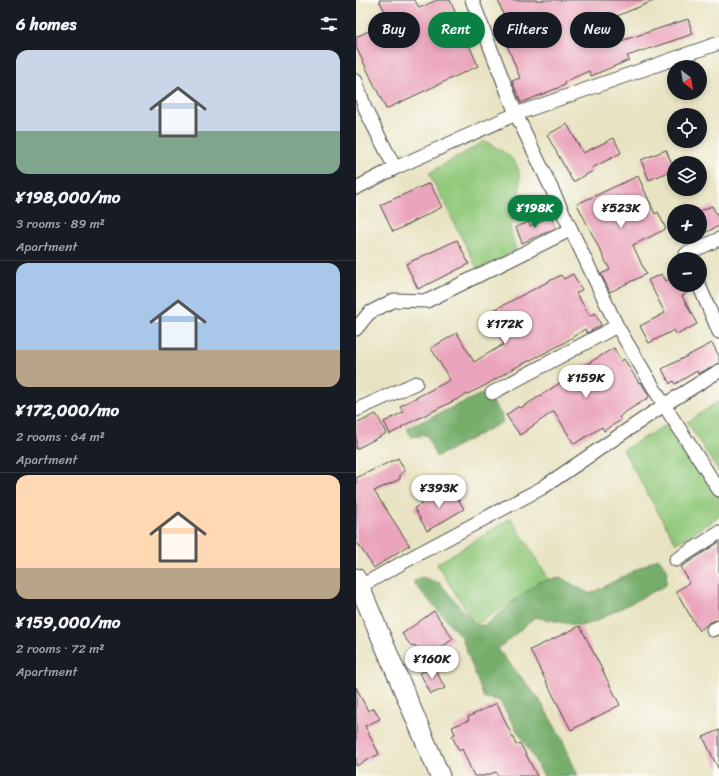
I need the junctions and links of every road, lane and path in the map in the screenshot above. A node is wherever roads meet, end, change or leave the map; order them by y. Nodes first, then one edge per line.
1 (472, 0) edge
2 (719, 43) edge
3 (356, 81) edge
4 (516, 114) junction
5 (396, 168) junction
6 (356, 188) edge
7 (570, 230) junction
8 (719, 239) edge
9 (690, 252) edge
10 (702, 292) edge
11 (617, 326) junction
12 (356, 329) edge
13 (719, 332) edge
14 (719, 371) edge
15 (416, 383) dead end
16 (492, 393) dead end
17 (664, 405) junction
18 (356, 410) edge
19 (719, 490) edge
20 (719, 533) edge
21 (676, 560) dead end
22 (358, 582) edge
23 (440, 776) edge

1 - 4 street
2 - 4 street
3 - 5 street
4 - 5 street
4 - 7 street
5 - 6 street
7 - 11 street
7 - 12 street
8 - 9 street
10 - 13 street
11 - 16 street
11 - 17 street
14 - 17 street
15 - 18 street
17 - 19 street
17 - 22 street
20 - 21 street
22 - 23 street

